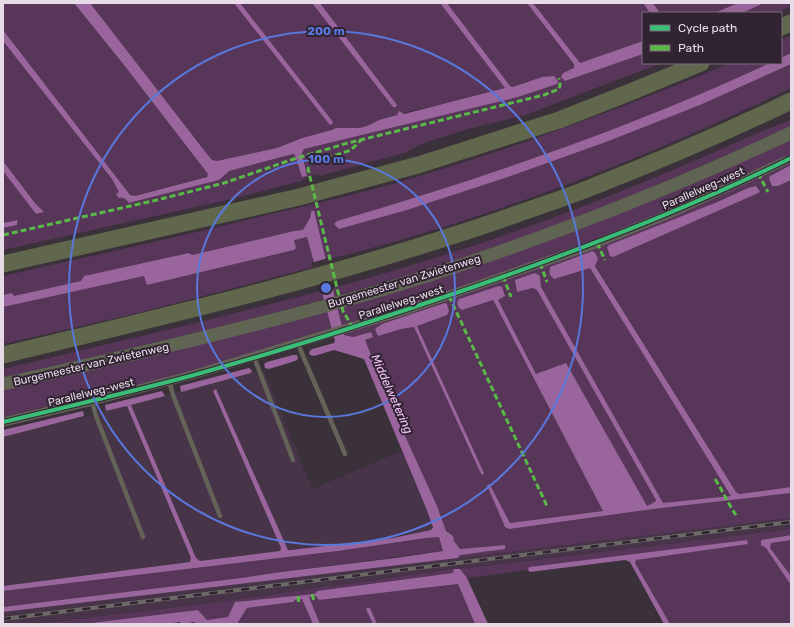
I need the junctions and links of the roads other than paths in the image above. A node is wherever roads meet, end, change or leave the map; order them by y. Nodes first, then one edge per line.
1 (699, 64) edge
2 (791, 101) edge
3 (791, 133) edge
4 (785, 161) dead end
5 (3, 264) edge
6 (298, 344) junction
7 (3, 355) edge
8 (254, 357) junction
9 (169, 381) junction
10 (3, 384) edge
11 (92, 401) junction
12 (3, 422) edge
13 (345, 454) dead end
14 (293, 460) dead end
15 (220, 516) dead end
16 (143, 537) dead end

1 - 5 highway
2 - 7 highway
3 - 10 main road, Burgemeester van Zwietenweg
4 - 6 street, Parallelweg-west
6 - 8 street, Parallelweg-west
6 - 13 lane
8 - 9 street, Parallelweg-west
8 - 14 lane
9 - 11 street, Parallelweg-west
9 - 15 lane
11 - 12 street, Parallelweg-west
11 - 16 lane

